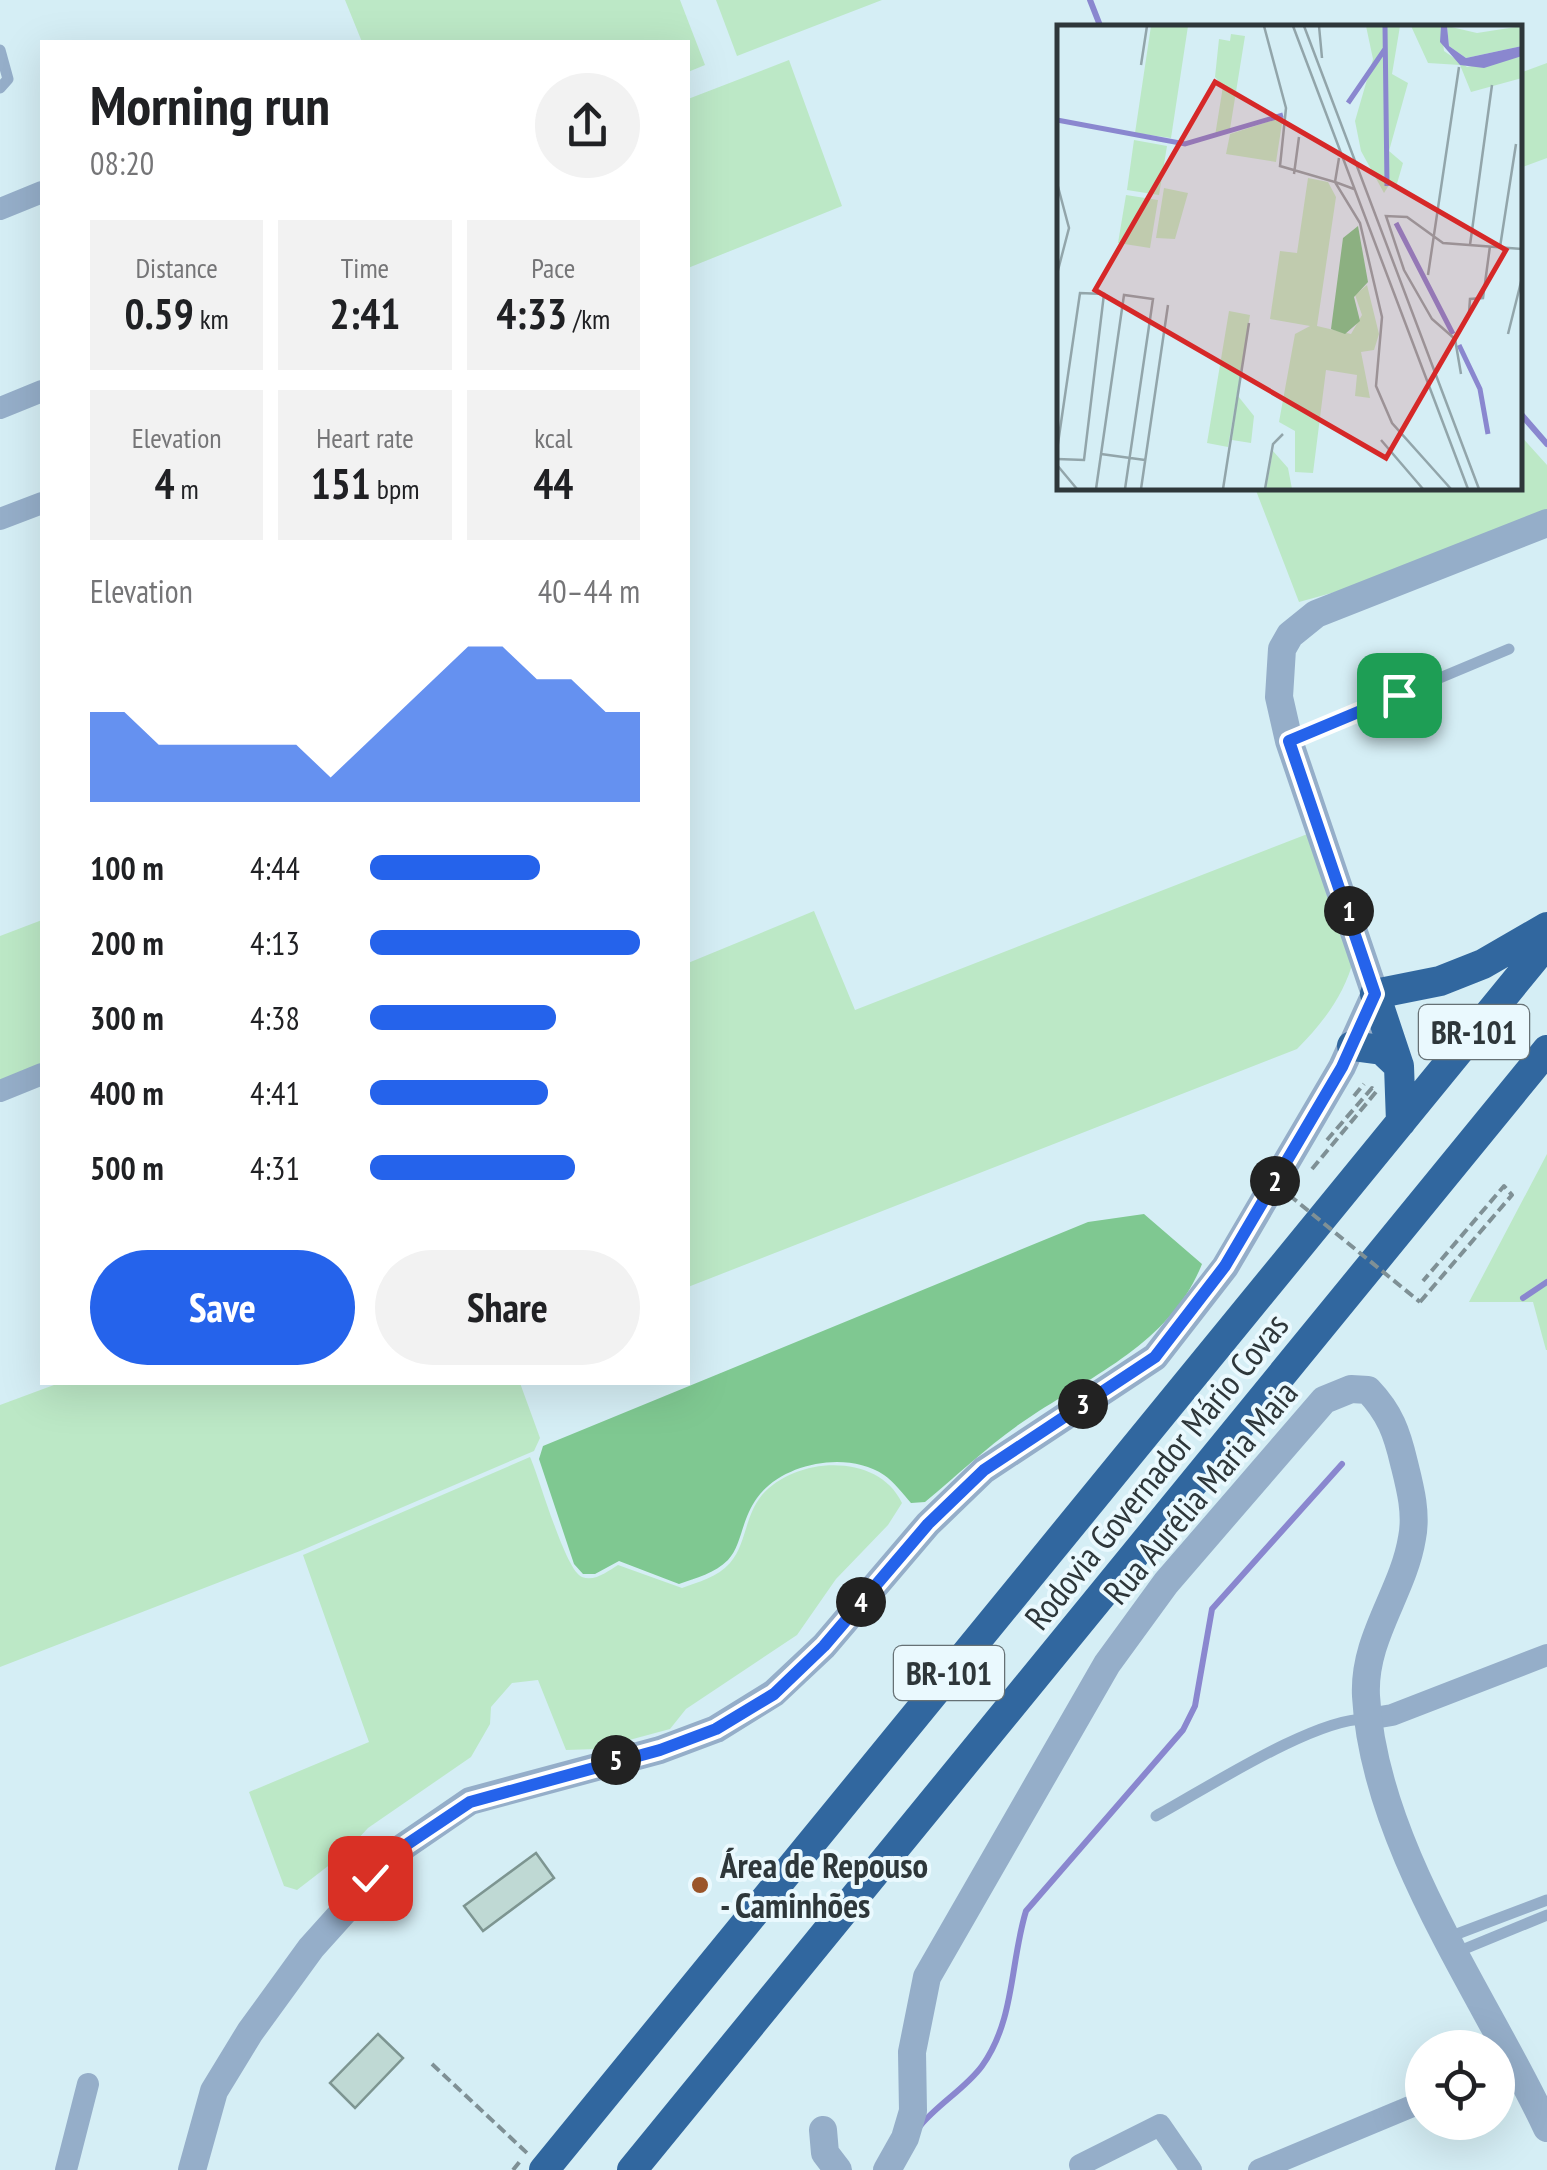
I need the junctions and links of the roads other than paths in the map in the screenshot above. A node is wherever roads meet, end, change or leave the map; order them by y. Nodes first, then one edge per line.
1 (0, 50) edge
2 (0, 88) edge
3 (40, 193) edge
4 (0, 209) edge
5 (40, 392) edge
6 (0, 408) edge
7 (40, 504) edge
8 (0, 519) edge
9 (1547, 522) edge
10 (1509, 649) dead end
11 (1289, 741) junction
12 (1547, 927) edge
13 (1547, 943) edge
14 (1375, 994) junction
15 (1352, 1046) junction
16 (1547, 1050) edge
17 (1399, 1066) junction
18 (40, 1075) edge
19 (0, 1090) edge
20 (1401, 1122) junction
21 (1547, 1655) edge
22 (1368, 1718) junction
23 (1156, 1816) dead end
24 (1547, 1900) edge
25 (1547, 1916) edge
26 (1453, 1945) junction
27 (1491, 2030) edge
28 (1515, 2078) edge
29 (88, 2084) dead end
30 (1405, 2109) edge
31 (1546, 2125) edge
32 (823, 2130) dead end
33 (536, 2161) edge
34 (1080, 2165) dead end
35 (66, 2170) edge
36 (192, 2170) edge
37 (632, 2170) edge
38 (838, 2170) edge
39 (886, 2170) edge
40 (1190, 2170) edge
41 (1259, 2170) edge

1 - 2 lane
3 - 4 street
5 - 6 street
7 - 8 street
9 - 11 street
10 - 11 lane
11 - 14 street
12 - 14 highway
13 - 20 highway, Rodovia Governador Mário Covas / BR-101
14 - 15 street
14 - 17 highway
15 - 17 highway
15 - 36 street
16 - 37 highway, Rodovia Governador Mário Covas / BR-101
17 - 20 highway
18 - 19 street
20 - 33 highway, Rodovia Governador Mário Covas / BR-101
21 - 22 street
22 - 23 lane
22 - 26 street, Rua Aurélia Maria Maia
22 - 39 street, Rua Aurélia Maria Maia
24 - 26 lane
25 - 26 lane
26 - 27 street, Rua Aurélia Maria Maia
28 - 31 street, Rua Aurélia Maria Maia
29 - 35 street
30 - 41 street
32 - 38 street
34 - 40 street

